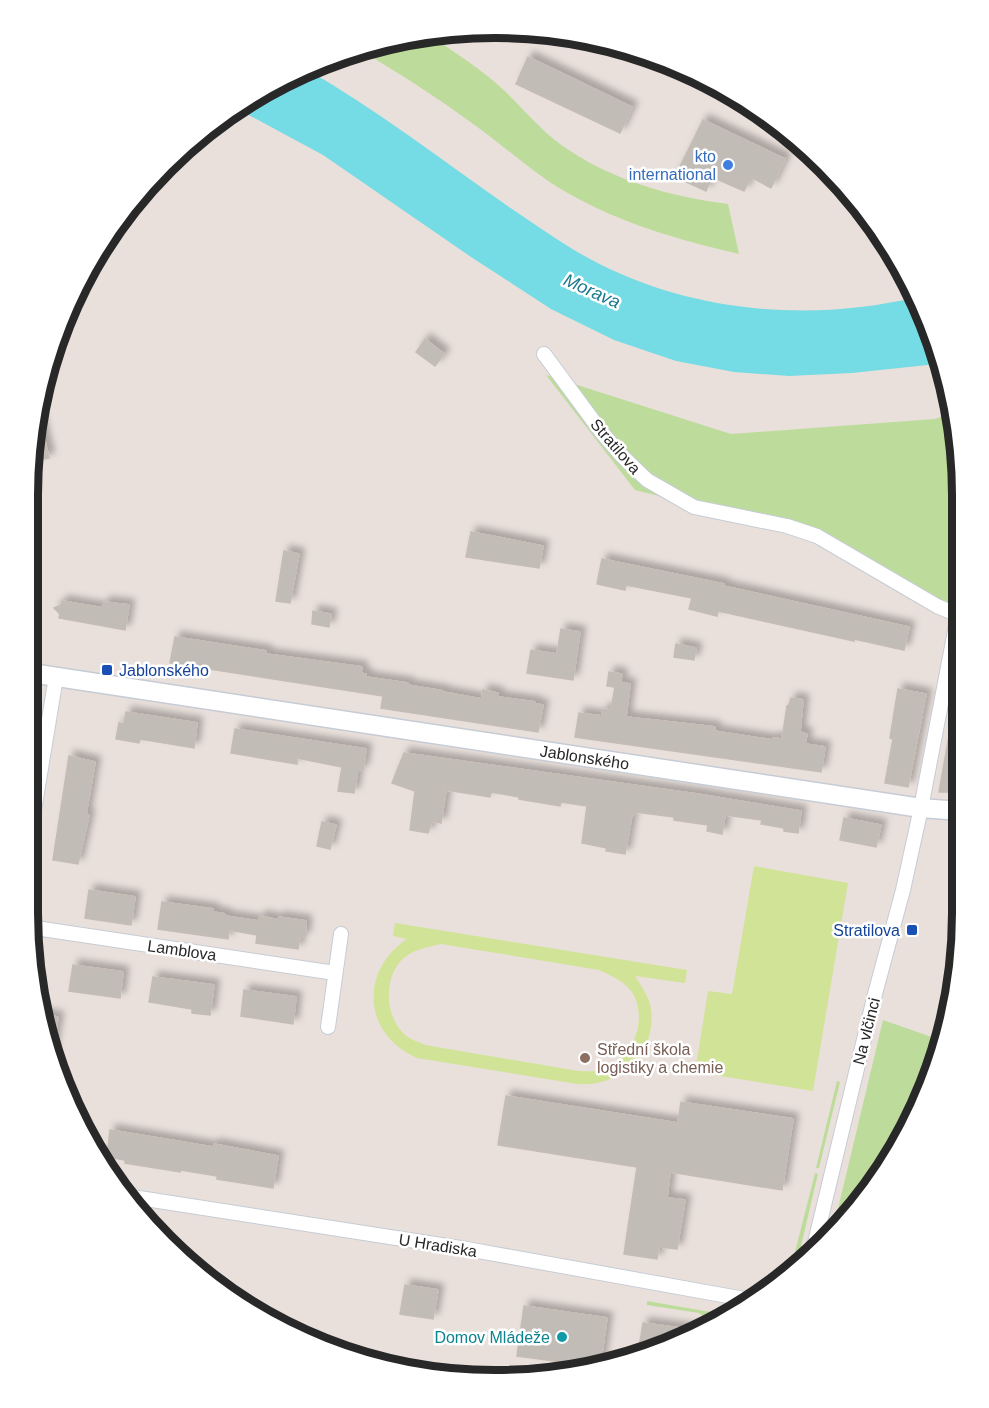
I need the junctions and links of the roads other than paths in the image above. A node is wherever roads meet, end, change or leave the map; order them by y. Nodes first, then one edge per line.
1 (544, 354) dead end
2 (952, 612) edge
3 (952, 659) edge
4 (38, 674) edge
5 (56, 677) junction
6 (38, 786) edge
7 (921, 808) junction
8 (952, 810) edge
9 (38, 928) edge
10 (341, 934) dead end
11 (335, 973) junction
12 (328, 1027) dead end
13 (137, 1198) edge
14 (816, 1239) edge
15 (740, 1298) edge

1 - 2 street, Stratilova
3 - 7 street, Stratilova
4 - 5 street, Jablonského
5 - 6 street
5 - 7 street, Jablonského
7 - 8 street, Jablonského
7 - 14 street, Na vlčinci
9 - 11 street, Lamblova
10 - 11 street
11 - 12 street
13 - 15 street, U Hradiska

